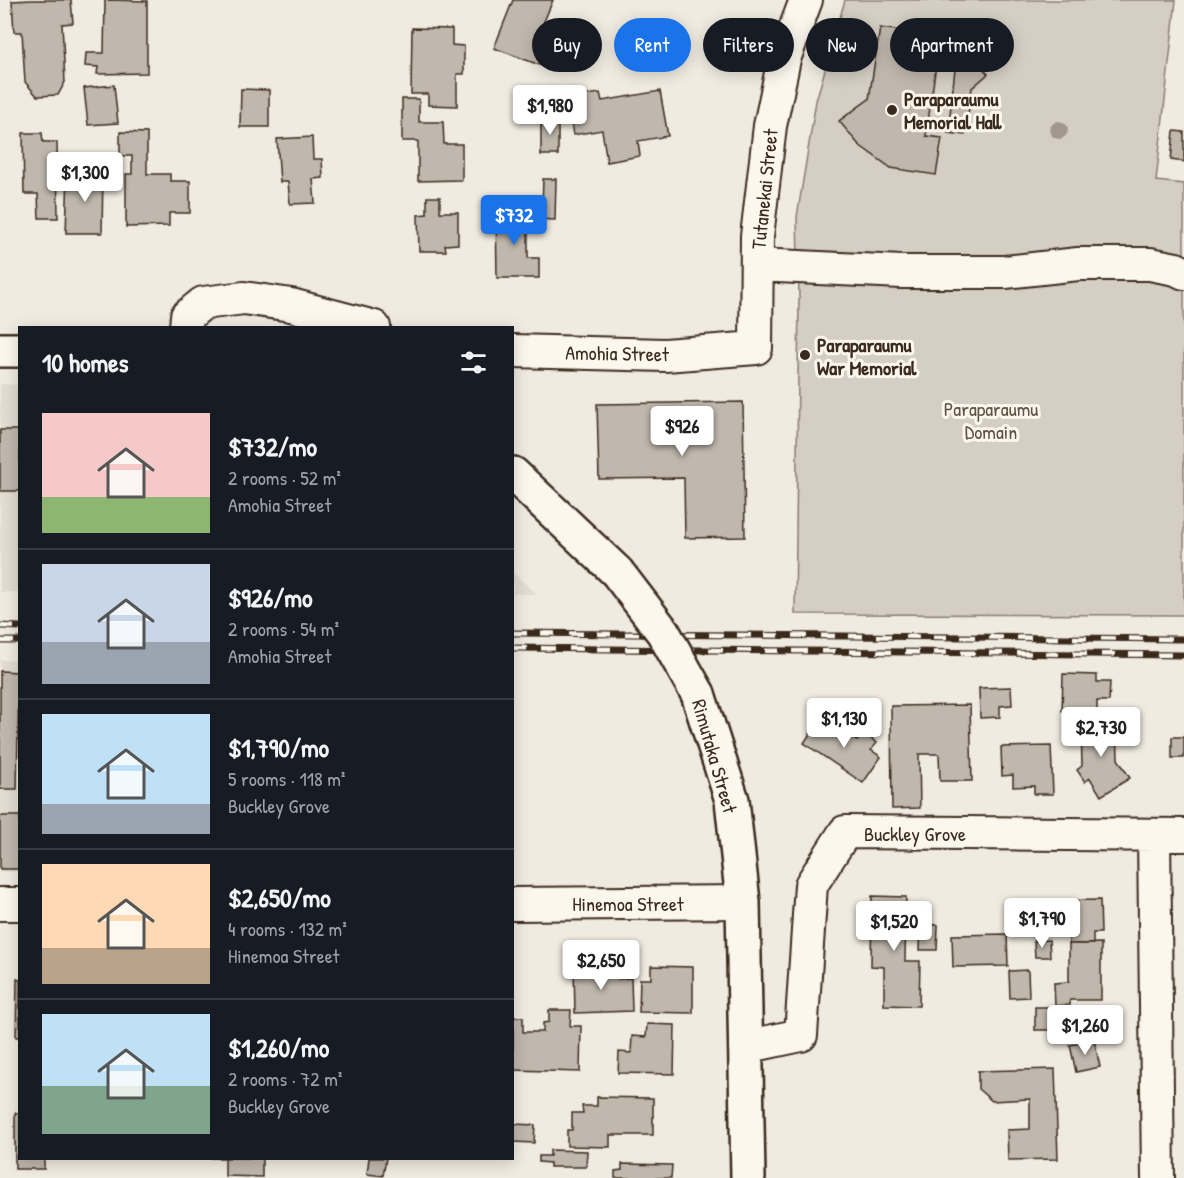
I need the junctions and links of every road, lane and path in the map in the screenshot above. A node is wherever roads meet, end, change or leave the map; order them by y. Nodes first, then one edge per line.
1 (806, 0) edge
2 (757, 265) junction
3 (1184, 273) edge
4 (186, 326) edge
5 (370, 326) edge
6 (0, 350) edge
7 (18, 350) edge
8 (721, 350) joint
9 (514, 351) edge
10 (514, 475) edge
11 (1169, 835) edge
12 (743, 903) junction
13 (0, 904) edge
14 (18, 904) edge
15 (514, 904) edge
16 (745, 1047) junction
17 (748, 1178) edge
18 (1158, 1178) edge
19 (1165, 1178) edge
20 (1181, 1178) edge

1 - 2 street, Tutanekai Street
2 - 3 street
2 - 8 street, Tutanekai Street
4 - 5 street
6 - 7 main road
8 - 9 street, Amohia Street
10 - 12 main road, Rimutaka Street, bridge
11 - 16 street, Buckley Grove
11 - 18 street
12 - 15 street, Hinemoa Street
12 - 16 main road, Rimutaka Street
13 - 14 street
16 - 17 main road, Rimutaka Street
19 - 20 street

